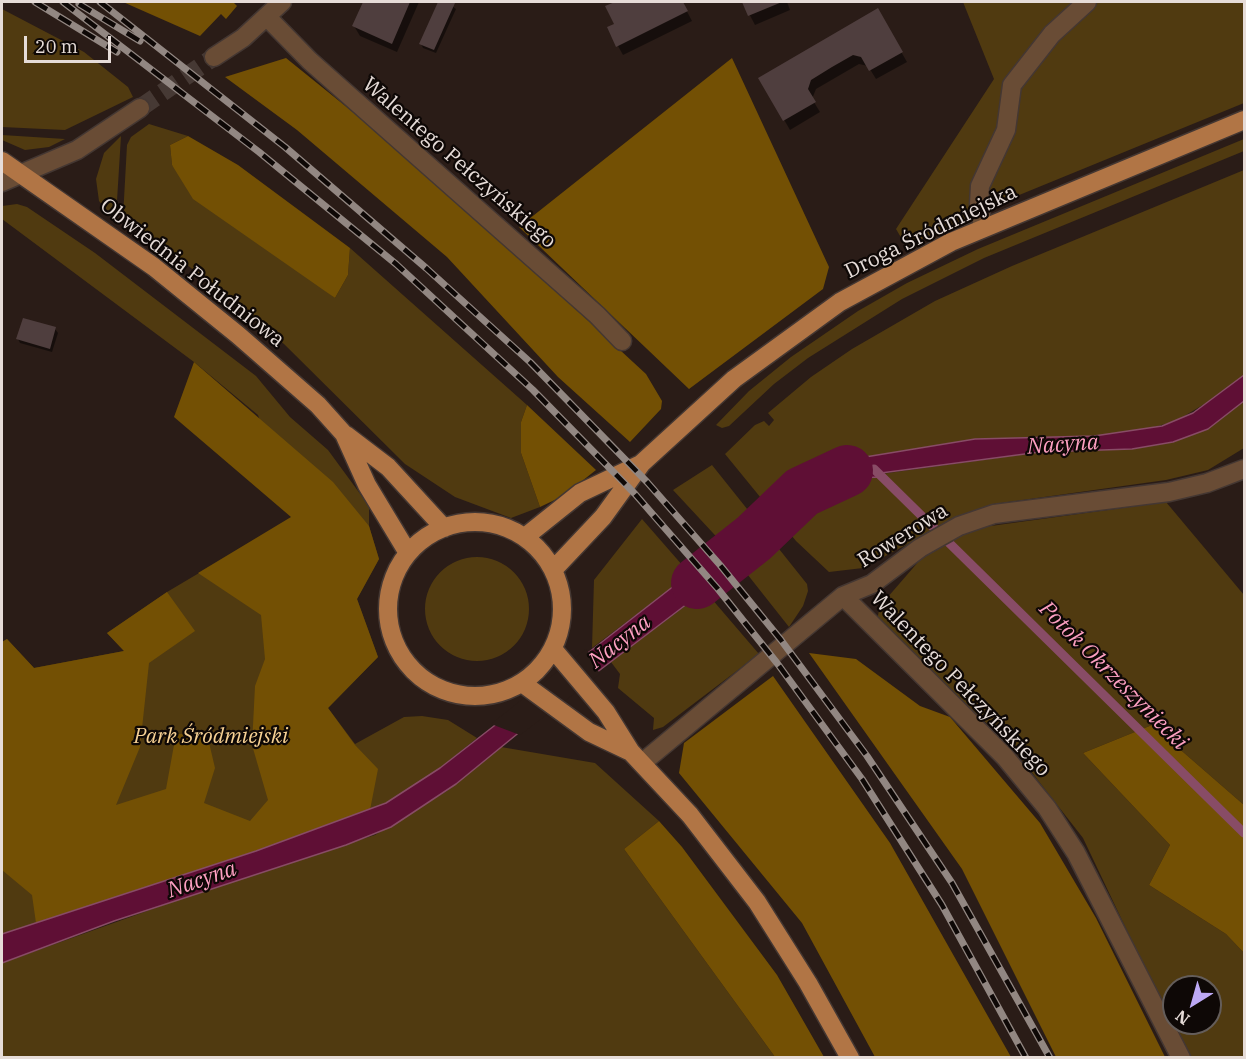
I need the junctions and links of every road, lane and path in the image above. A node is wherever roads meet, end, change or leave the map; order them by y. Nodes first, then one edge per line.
1 (282, 2) edge
2 (1087, 2) edge
3 (267, 17) junction
4 (214, 57) tunnel mouth
5 (140, 108) tunnel mouth
6 (1245, 120) edge
7 (2, 161) edge
8 (22, 175) junction
9 (2, 182) edge
10 (983, 228) junction
11 (622, 341) dead end
12 (344, 434) junction
13 (642, 463) junction
14 (1245, 469) edge
15 (444, 528) junction
16 (525, 537) junction
17 (408, 553) junction
18 (553, 570) junction
19 (843, 596) junction
20 (553, 648) junction
21 (522, 683) junction
22 (636, 758) junction
23 (850, 1058) edge
24 (1181, 1058) edge

1 - 3 street
2 - 10 street
3 - 4 street
3 - 11 street, Walentego Pełczyńskiego
5 - 8 street
6 - 10 main road, Droga Śródmiejska
7 - 8 main road, Obwiednia Południowa
8 - 9 street
8 - 12 main road, Obwiednia Południowa
10 - 13 main road, Droga Śródmiejska
12 - 15 main road, Obwiednia Południowa
12 - 17 main road, Obwiednia Południowa
13 - 16 main road, Droga Śródmiejska
13 - 18 main road, Droga Śródmiejska
14 - 19 street, Rowerowa
15 - 16 main road
15 - 17 main road
16 - 18 main road
17 - 21 main road
18 - 20 main road
19 - 22 street, Rowerowa
19 - 24 street, Walentego Pełczyńskiego
20 - 21 main road
20 - 22 main road
21 - 22 main road
22 - 23 main road

